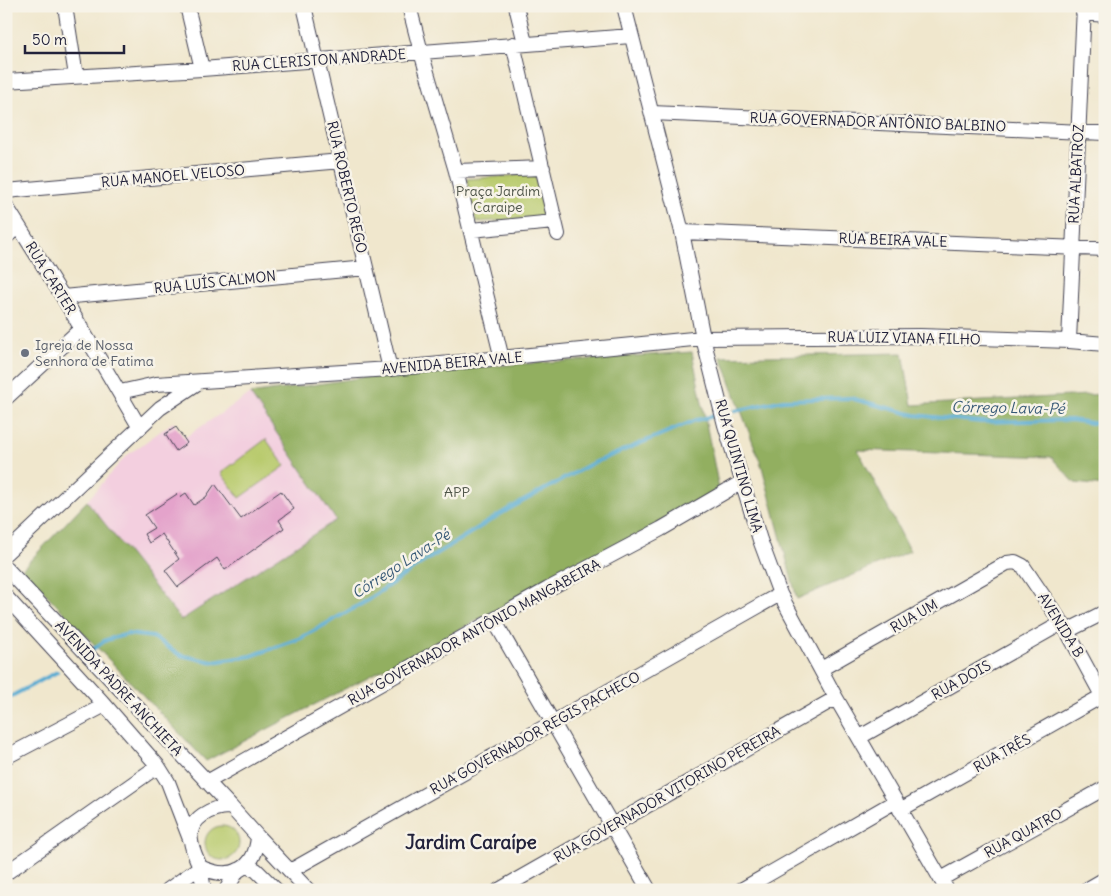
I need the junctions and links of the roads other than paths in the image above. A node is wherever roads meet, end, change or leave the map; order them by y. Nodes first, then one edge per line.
1 (65, 6) edge
2 (186, 6) edge
3 (304, 6) edge
4 (410, 6) edge
5 (516, 6) edge
6 (624, 6) edge
7 (1084, 10) edge
8 (1105, 15) edge
9 (631, 36) junction
10 (519, 44) junction
11 (421, 52) junction
12 (317, 60) junction
13 (202, 69) junction
14 (76, 76) junction
15 (6, 82) edge
16 (652, 113) junction
17 (1078, 131) junction
18 (1105, 133) edge
19 (341, 161) junction
20 (543, 168) junction
21 (456, 171) junction
22 (6, 191) edge
23 (6, 206) edge
24 (18, 226) junction
25 (470, 230) junction
26 (682, 232) junction
27 (6, 236) edge
28 (1073, 247) junction
29 (1105, 249) edge
30 (366, 268) junction
31 (63, 297) junction
32 (82, 328) junction
33 (704, 338) junction
34 (1069, 341) junction
35 (1105, 344) edge
36 (502, 359) junction
37 (390, 369) junction
38 (199, 381) junction
39 (120, 392) junction
40 (6, 398) edge
41 (140, 428) junction
42 (742, 482) junction
43 (6, 553) edge
44 (1007, 563) joint
45 (6, 568) edge
46 (780, 594) junction
47 (6, 597) edge
48 (1105, 612) edge
49 (12, 613) edge
50 (494, 620) junction
51 (1065, 627) junction
52 (821, 669) junction
53 (836, 698) junction
54 (1104, 698) edge
55 (106, 705) junction
56 (553, 723) junction
57 (860, 737) junction
58 (6, 757) edge
59 (158, 766) junction
60 (207, 782) junction
61 (1105, 788) edge
62 (898, 805) junction
63 (231, 807) junction
64 (613, 825) junction
65 (258, 837) junction
66 (190, 839) junction
67 (200, 867) junction
68 (242, 868) junction
69 (290, 871) junction
70 (6, 873) edge
71 (1105, 879) edge
72 (944, 884) edge
73 (168, 890) edge
74 (204, 890) edge
75 (226, 890) edge
76 (276, 890) edge
77 (308, 890) edge
78 (499, 890) edge
79 (649, 890) edge
80 (741, 890) edge
81 (1086, 890) edge

1 - 14 street
2 - 13 street
3 - 12 street, RUA ROBERTO REGO
4 - 11 street
5 - 10 street
6 - 9 street, RUA QUINTINO LIMA
7 - 8 street
7 - 17 street, RUA ALBATROZ
9 - 10 street, RUA CLERISTON ANDRADE
9 - 16 street, RUA QUINTINO LIMA
10 - 11 street, RUA CLERISTON ANDRADE
10 - 20 street
11 - 12 street, RUA CLERISTON ANDRADE
11 - 21 street
12 - 13 street, RUA CLERISTON ANDRADE
12 - 19 street, RUA ROBERTO REGO
13 - 14 street, RUA CLERISTON ANDRADE
14 - 15 street, RUA CLERISTON ANDRADE
16 - 17 street, RUA GOVERNADOR ANTÔNIO BALBINO
16 - 26 street, RUA QUINTINO LIMA
17 - 18 street, RUA GOVERNADOR ANTÔNIO BALBINO
17 - 28 street, RUA ALBATROZ
19 - 22 street, RUA MANOEL VELOSO
19 - 30 street, RUA ROBERTO REGO
20 - 21 street
20 - 25 street
21 - 25 street
23 - 24 street, RUA CARTER
24 - 27 street
24 - 31 street, RUA CARTER
25 - 36 street
26 - 28 street, RUA BEIRA VALE
26 - 33 street, RUA QUINTINO LIMA
28 - 29 street, RUA BEIRA VALE
28 - 34 street, RUA ALBATROZ
30 - 31 street, RUA LUÍS CALMON
30 - 37 street, RUA ROBERTO REGO
31 - 32 street, RUA CARTER
32 - 39 street, RUA CARTER
32 - 40 street
33 - 34 street, RUA LUIZ VIANA FILHO
33 - 36 street, AVENIDA BEIRA VALE
33 - 42 street, RUA QUINTINO LIMA
34 - 35 street, RUA LUIZ VIANA FILHO
36 - 37 street, AVENIDA BEIRA VALE
37 - 38 street, AVENIDA BEIRA VALE
38 - 39 street, AVENIDA BEIRA VALE
38 - 41 street
39 - 41 street, RUA CARTER
41 - 43 street
42 - 46 street, RUA QUINTINO LIMA
42 - 50 street, RUA GOVERNADOR ANTÔNIO MANGABEIRA
44 - 51 street, AVENIDA B
44 - 52 street, RUA UM
45 - 60 street, AVENIDA PADRE ANCHIETA
46 - 52 street, RUA QUINTINO LIMA
46 - 56 street, RUA GOVERNADOR REGIS PACHECO
47 - 49 street, AVENIDA PADRE ANCHIETA
48 - 51 street, RUA DOIS
49 - 55 street, AVENIDA PADRE ANCHIETA
50 - 56 street
50 - 60 street, RUA GOVERNADOR ANTÔNIO MANGABEIRA
51 - 54 street, AVENIDA B
51 - 57 street, RUA DOIS
52 - 53 street, RUA QUINTINO LIMA
53 - 57 street, RUA QUINTINO LIMA
53 - 64 street, RUA GOVERNADOR VITORINO PEREIRA
54 - 62 street, RUA TRÊS
55 - 58 street
55 - 59 street, AVENIDA PADRE ANCHIETA
56 - 64 street
56 - 69 street, RUA GOVERNADOR REGIS PACHECO
57 - 62 street, RUA QUINTINO LIMA
59 - 66 street, AVENIDA PADRE ANCHIETA
59 - 70 street
60 - 63 street, AVENIDA PADRE ANCHIETA
61 - 72 street, RUA QUATRO
62 - 72 street, RUA QUINTINO LIMA
62 - 80 street, RUA TRÊS
63 - 65 street, AVENIDA PADRE ANCHIETA
63 - 66 street
64 - 78 street, RUA GOVERNADOR VITORINO PEREIRA
64 - 79 street
65 - 68 street
65 - 69 street, AVENIDA PADRE ANCHIETA
66 - 67 street, AVENIDA PADRE ANCHIETA
67 - 68 street
67 - 73 street
67 - 74 street, AVENIDA PADRE ANCHIETA
68 - 75 street
68 - 76 street
69 - 77 street, AVENIDA PADRE ANCHIETA
71 - 81 street

